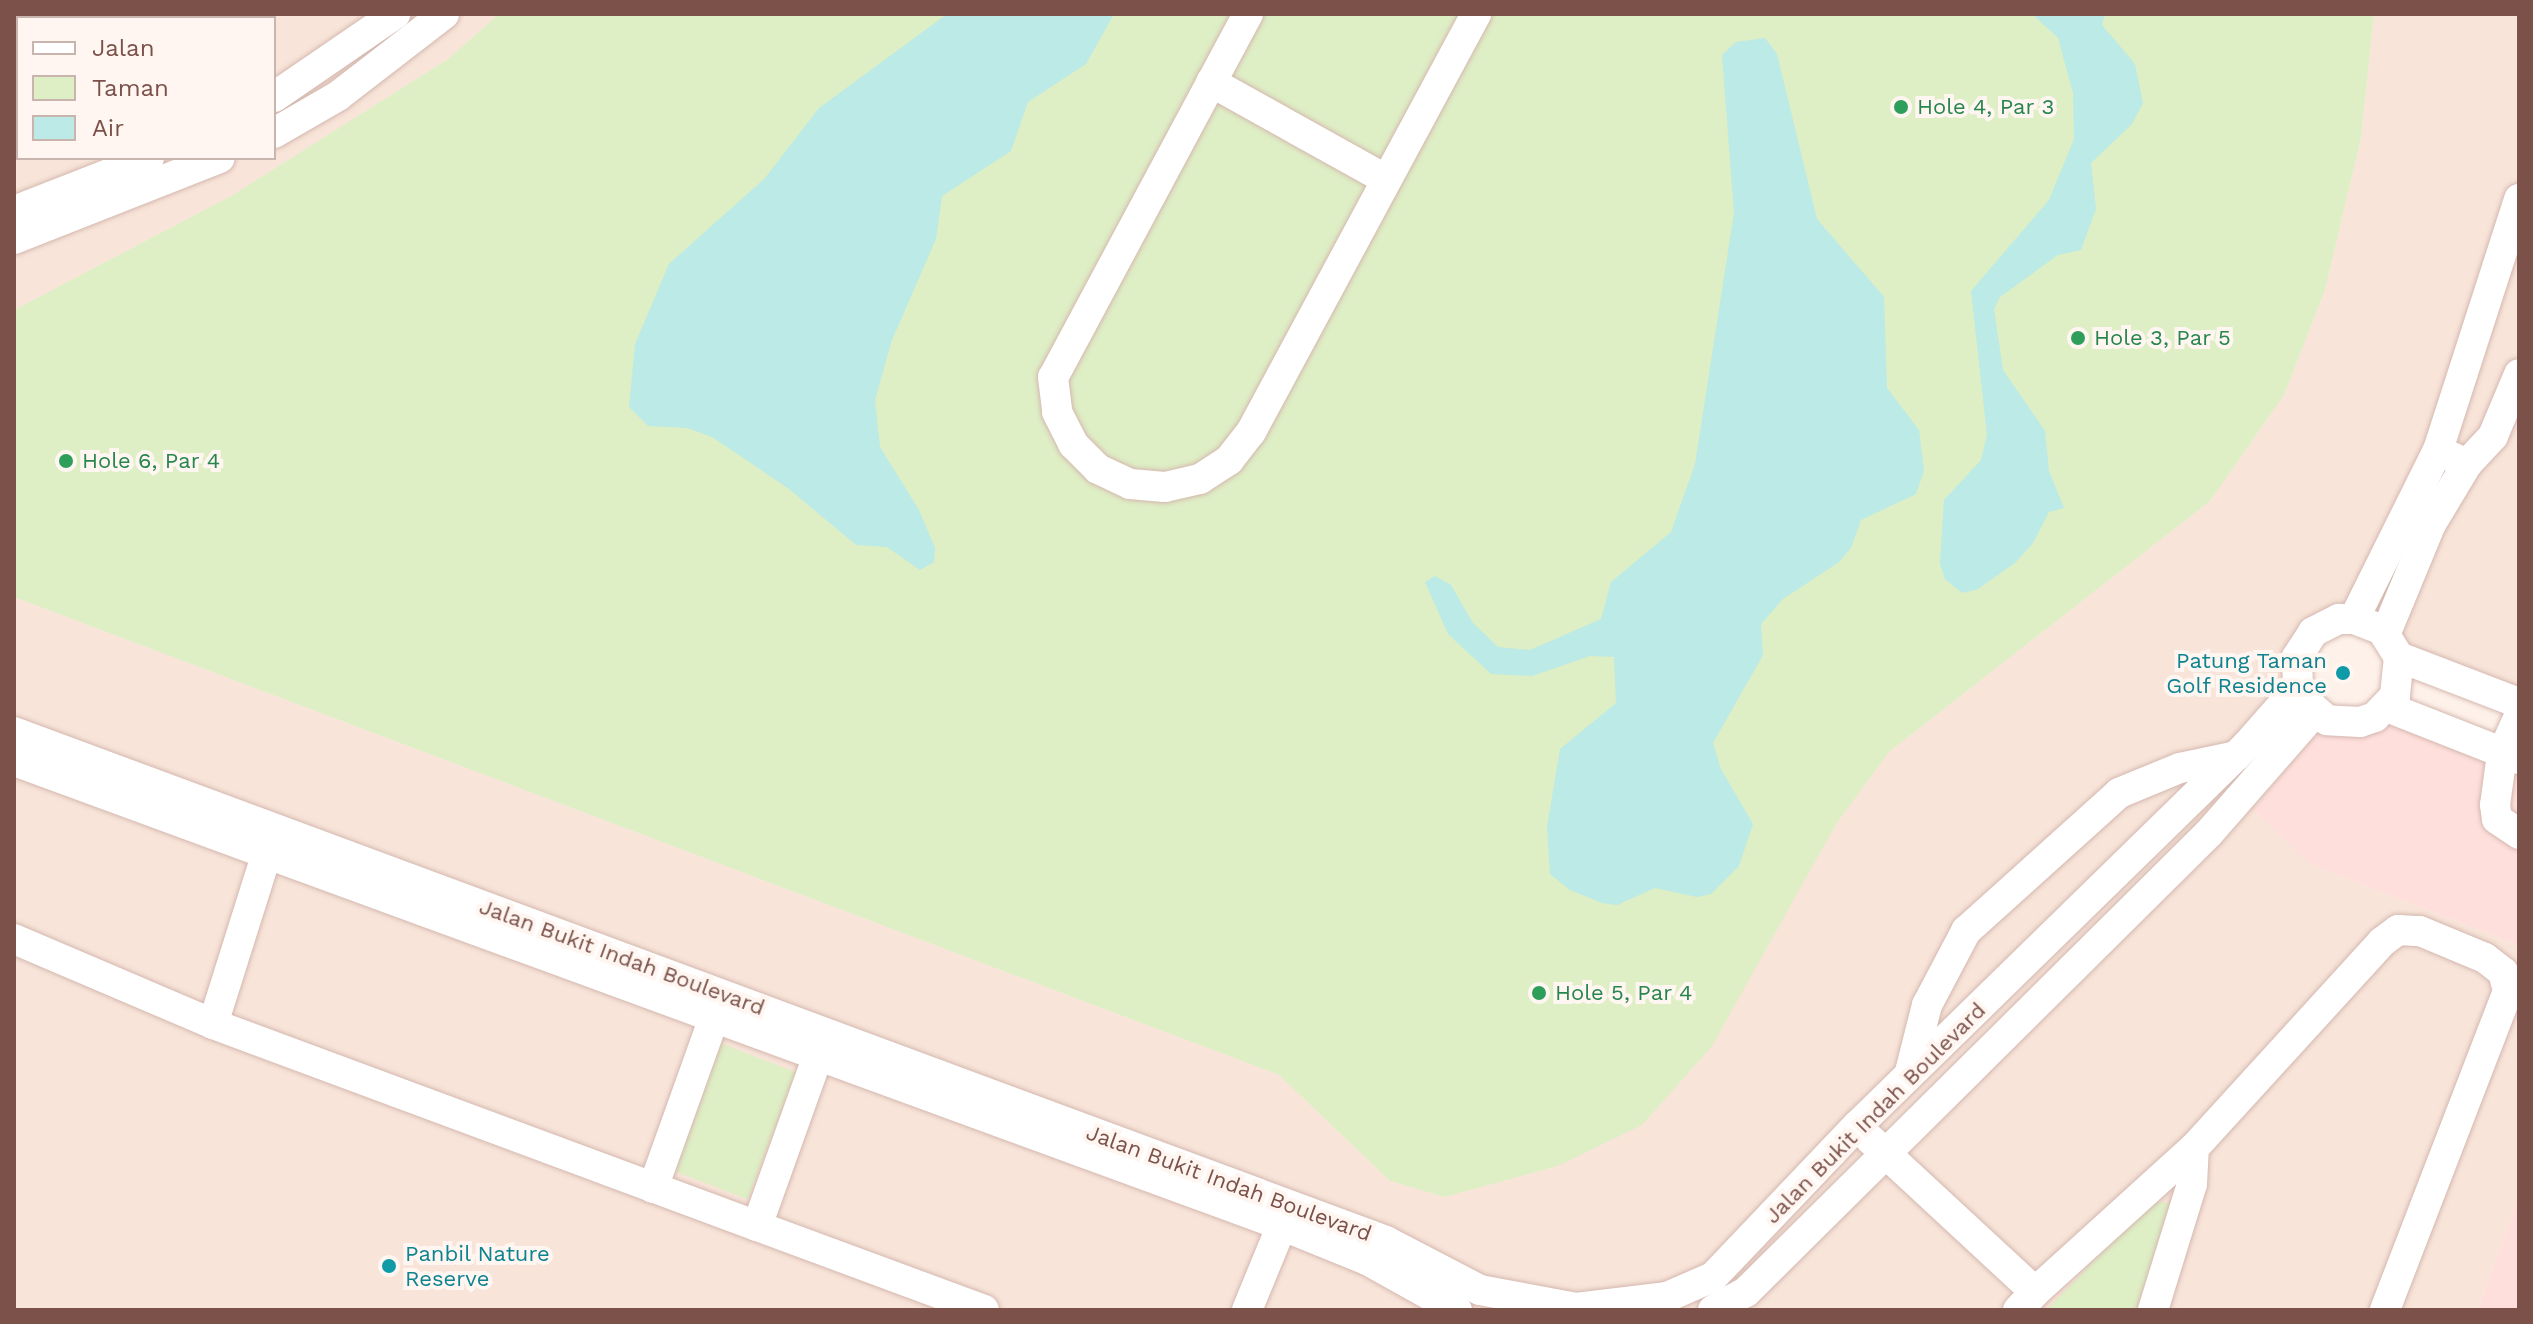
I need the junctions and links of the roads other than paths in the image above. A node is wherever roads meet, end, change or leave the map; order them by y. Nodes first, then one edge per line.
1 (444, 14) edge
2 (1248, 14) edge
3 (1476, 14) edge
4 (384, 17) edge
5 (1211, 82) junction
6 (276, 96) edge
7 (276, 132) edge
8 (144, 160) edge
9 (215, 160) edge
10 (1387, 180) junction
11 (2519, 199) edge
12 (14, 211) edge
13 (14, 239) edge
14 (2519, 374) edge
15 (2438, 450) junction
16 (2467, 464) junction
17 (2354, 619) junction
18 (2392, 646) junction
19 (2306, 699) junction
20 (2519, 703) edge
21 (2387, 707) junction
22 (2519, 716) edge
23 (14, 732) edge
24 (2236, 756) junction
25 (2511, 757) edge
26 (14, 761) edge
27 (2519, 834) edge
28 (271, 840) junction
29 (14, 939) edge
30 (718, 1006) junction
31 (213, 1024) junction
32 (822, 1044) junction
33 (1910, 1074) junction
34 (1858, 1125) junction
35 (2194, 1148) junction
36 (1883, 1154) junction
37 (653, 1188) junction
38 (1286, 1215) junction
39 (757, 1226) junction
40 (1473, 1300) edge
41 (2026, 1301) edge
42 (984, 1310) edge
43 (1247, 1310) edge
44 (1457, 1310) edge
45 (1713, 1310) edge
46 (2153, 1310) edge
47 (2385, 1310) edge

1 - 7 street
2 - 5 street
3 - 10 street
4 - 6 street
5 - 10 street
5 - 10 street
8 - 12 street
9 - 13 street
11 - 15 street
14 - 16 street
15 - 16 street
15 - 17 street
16 - 18 street
17 - 18 street
17 - 19 street
18 - 20 street
18 - 21 street
19 - 21 street
19 - 24 street, Jalan Bukit Indah Boulevard
19 - 36 street
21 - 25 street
22 - 25 street
23 - 28 street
24 - 33 street, Jalan Bukit Indah Boulevard
24 - 33 street
25 - 27 street
26 - 28 street
28 - 30 street
28 - 31 street
29 - 31 street
30 - 32 street
30 - 37 street
31 - 37 street
32 - 38 street
32 - 39 street
33 - 34 street, Jalan Bukit Indah Boulevard
34 - 36 street
34 - 40 street, Jalan Bukit Indah Boulevard
35 - 41 street
35 - 46 street
35 - 47 street
36 - 41 street
36 - 45 street
37 - 39 street
38 - 40 street, Jalan Bukit Indah Boulevard
38 - 43 street
38 - 44 street
39 - 42 street

